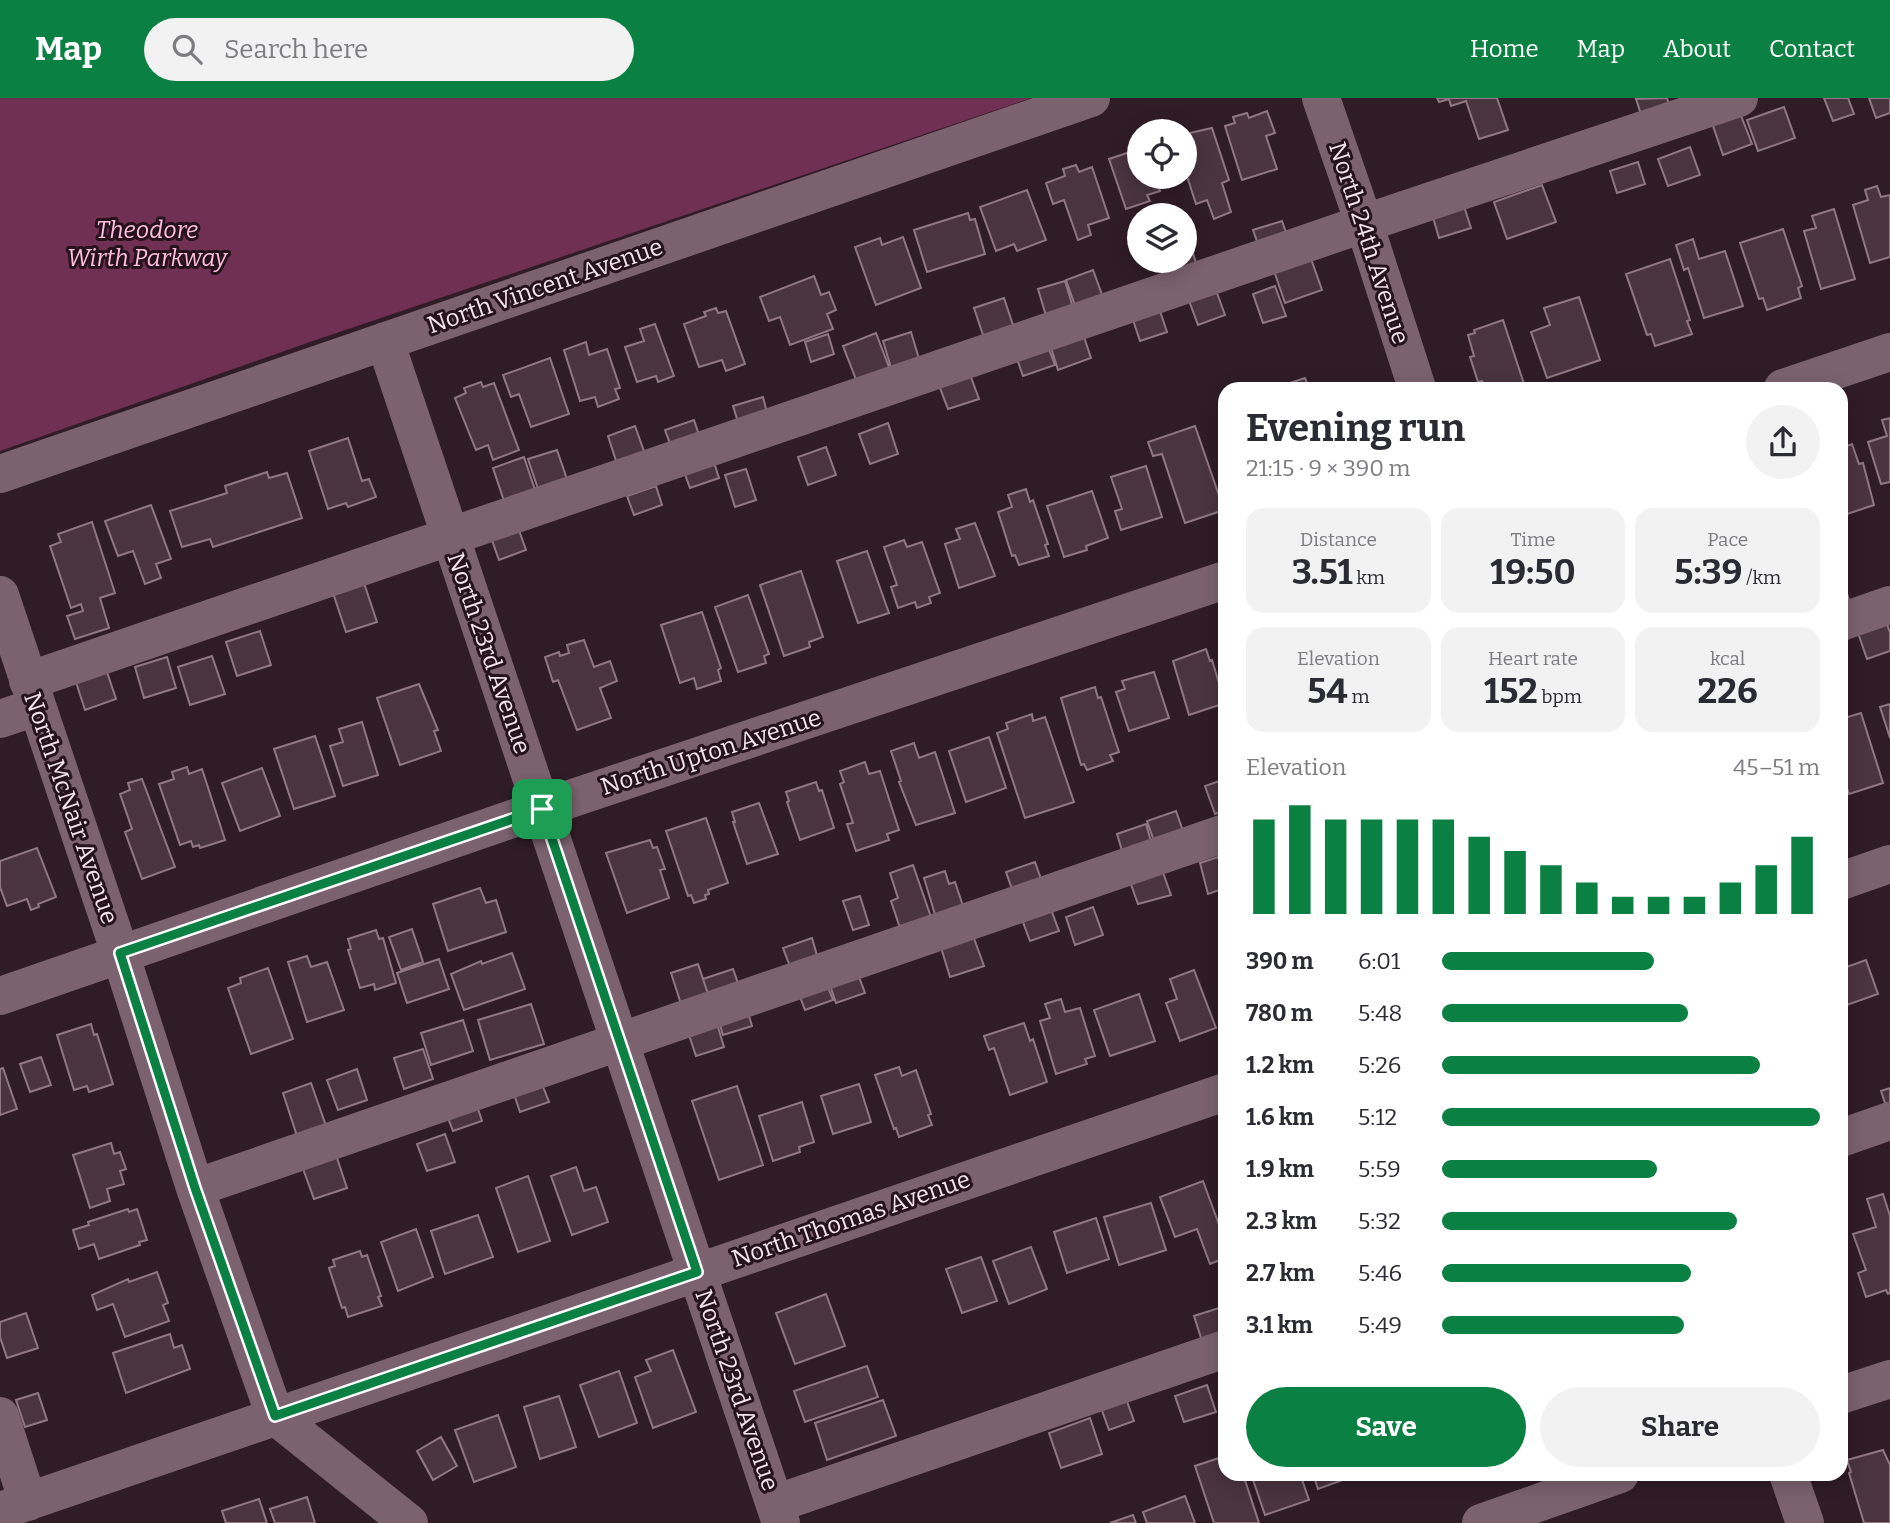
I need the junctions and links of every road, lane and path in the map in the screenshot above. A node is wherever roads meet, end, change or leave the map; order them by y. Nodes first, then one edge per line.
1 (1091, 98) edge
2 (1321, 98) edge
3 (1739, 98) edge
4 (1364, 223) junction
5 (385, 341) junction
6 (1890, 352) edge
7 (1415, 382) edge
8 (1801, 382) edge
9 (0, 474) edge
10 (450, 536) junction
11 (1218, 582) edge
12 (0, 595) edge
13 (1890, 605) edge
14 (1848, 620) edge
15 (32, 694) junction
16 (0, 719) edge
17 (542, 809) junction
18 (1218, 835) edge
19 (1890, 864) edge
20 (1848, 879) edge
21 (120, 953) junction
22 (0, 996) edge
23 (619, 1041) junction
24 (1218, 1094) edge
25 (1890, 1121) edge
26 (1848, 1136) edge
27 (195, 1188) junction
28 (697, 1272) junction
29 (1218, 1352) edge
30 (1890, 1379) edge
31 (1848, 1393) edge
32 (0, 1416) edge
33 (275, 1416) junction
34 (1600, 1481) edge
35 (1790, 1481) edge
36 (14, 1506) edge
37 (778, 1513) edge
38 (410, 1523) edge
39 (1481, 1523) edge
40 (1805, 1523) edge

1 - 5 street, North Vincent Avenue
2 - 4 street, North 24th Avenue
3 - 4 street
4 - 7 street, North 24th Avenue
4 - 10 street
5 - 9 street, North Vincent Avenue
5 - 10 street, North 23rd Avenue
6 - 8 street
10 - 15 street
10 - 17 street, North 23rd Avenue
11 - 17 street, North Upton Avenue
12 - 15 street, North McNair Avenue
13 - 14 street
15 - 16 street
15 - 21 street, North McNair Avenue
17 - 21 street, North Upton Avenue
17 - 23 street, North 23rd Avenue
18 - 23 street
19 - 20 street
21 - 22 street, North Upton Avenue
21 - 27 street, North McNair Avenue
23 - 27 street
23 - 28 street, North 23rd Avenue
24 - 28 street, North Thomas Avenue
25 - 26 street
27 - 33 street, North McNair Avenue
28 - 33 street, North Thomas Avenue
28 - 37 street, North 23rd Avenue
29 - 37 street
30 - 31 street
32 - 36 street
33 - 36 street, North Thomas Avenue
33 - 38 street
34 - 39 street
35 - 40 street

